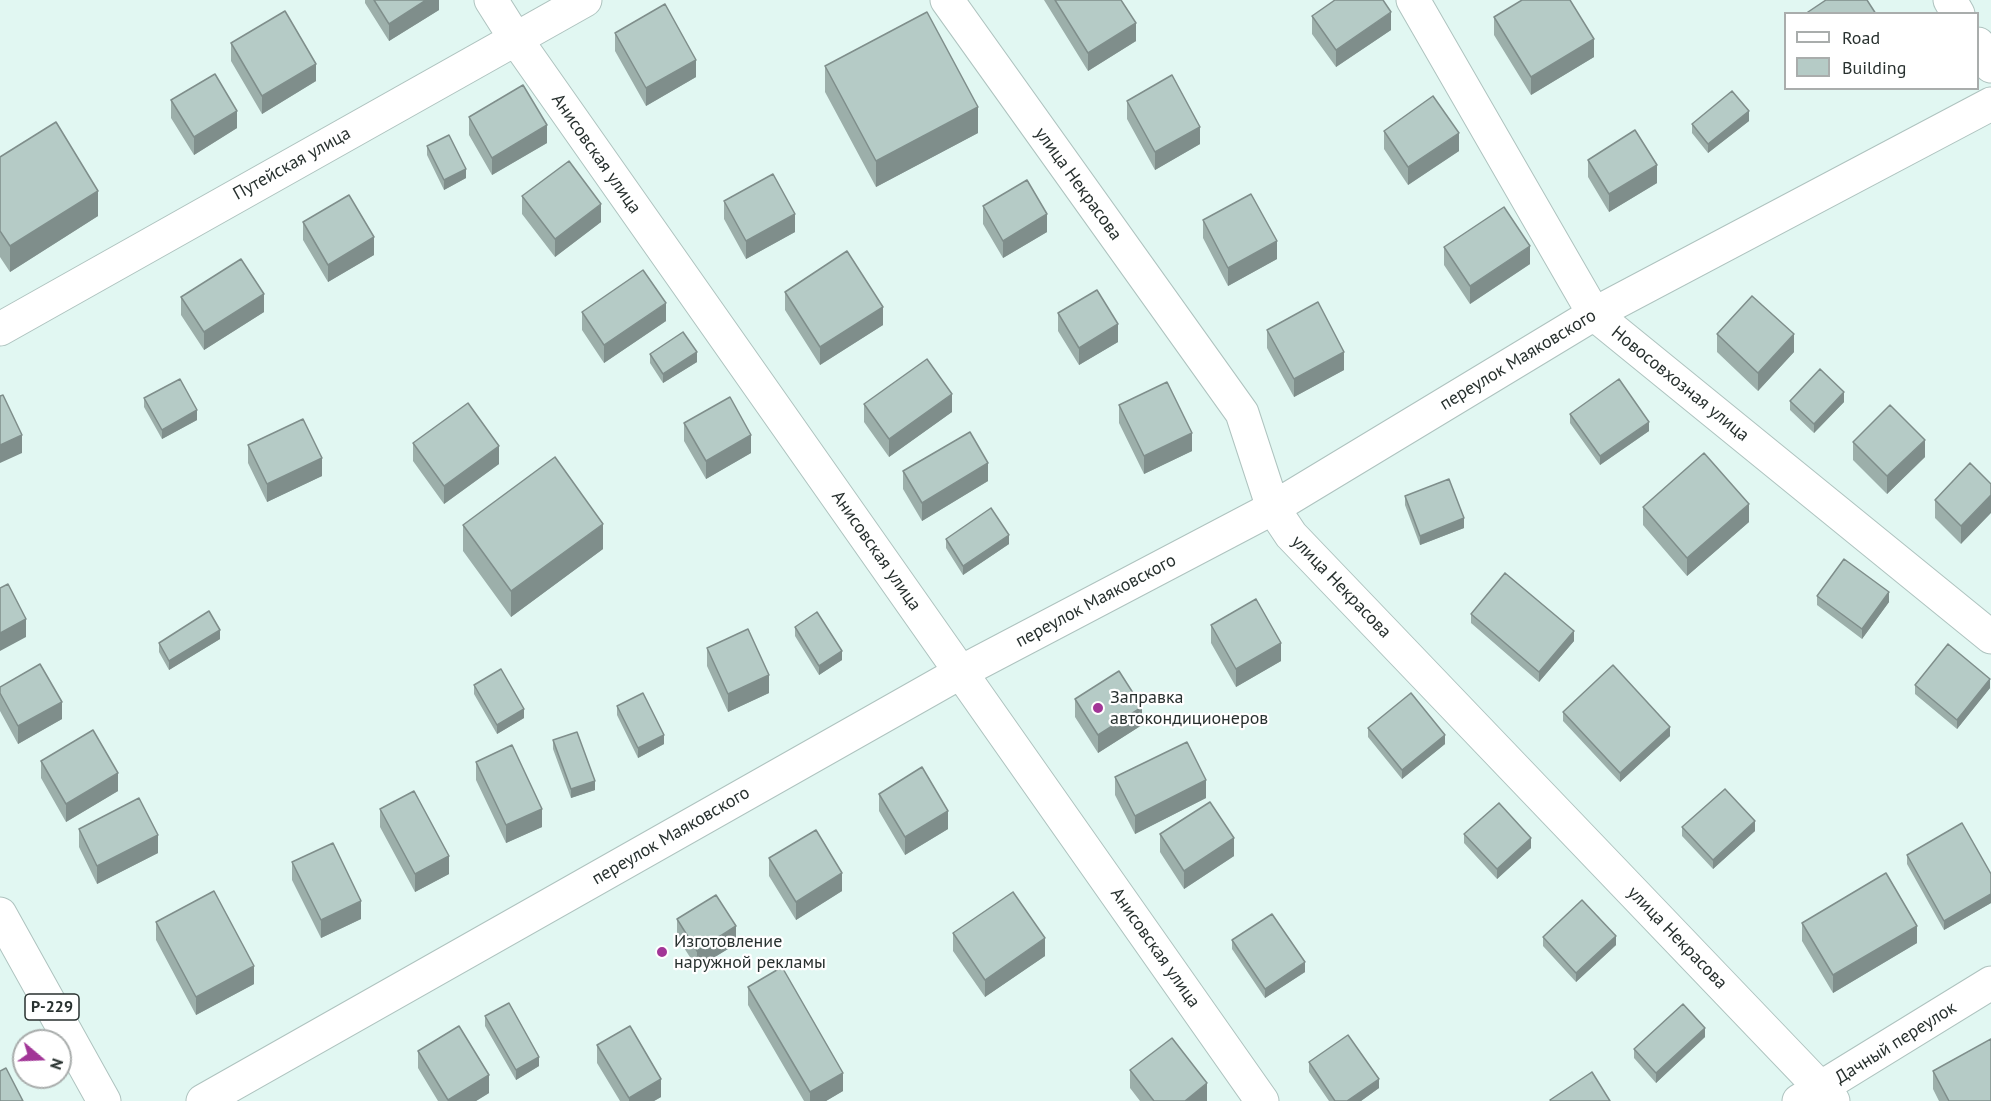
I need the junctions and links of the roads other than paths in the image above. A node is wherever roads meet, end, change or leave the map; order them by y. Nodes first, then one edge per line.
1 (491, 0) edge
2 (585, 0) edge
3 (946, 0) edge
4 (1413, 0) edge
5 (515, 38) junction
6 (1979, 47) edge
7 (1991, 66) edge
8 (1991, 104) edge
9 (1594, 314) junction
10 (0, 329) edge
11 (1272, 508) junction
12 (1991, 637) edge
13 (961, 672) junction
14 (0, 914) edge
15 (1991, 983) edge
16 (1818, 1097) edge
17 (104, 1101) edge
18 (203, 1101) edge
19 (1262, 1101) edge

1 - 5 street, Анисовская улица
2 - 5 street, Путейская улица
3 - 11 street, улица Некрасова
4 - 9 street, Новосовхозная улица
5 - 10 street, Путейская улица
5 - 13 street, Анисовская улица
6 - 7 street
8 - 9 street, переулок Маяковского
9 - 11 street, переулок Маяковского
9 - 12 street, Новосовхозная улица
11 - 13 street, переулок Маяковского
11 - 16 street, улица Некрасова
13 - 18 street, переулок Маяковского
13 - 19 street, Анисовская улица
14 - 17 street, Р-229
15 - 16 street, Дачный переулок

